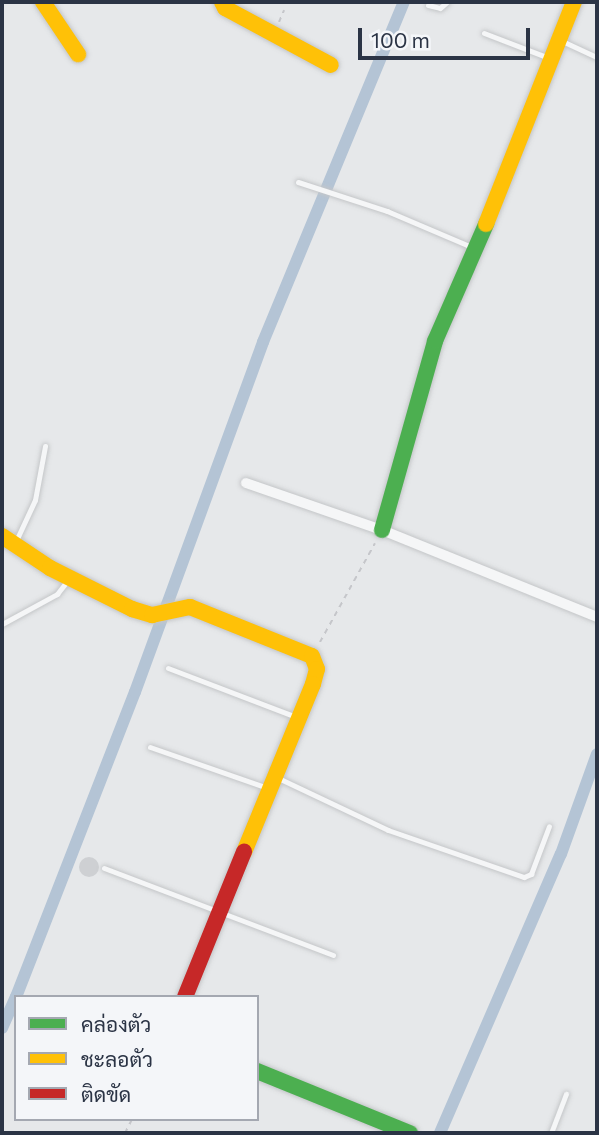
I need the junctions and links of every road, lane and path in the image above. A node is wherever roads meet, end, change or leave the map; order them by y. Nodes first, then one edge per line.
1 (43, 2) edge
2 (222, 2) edge
3 (447, 2) edge
4 (574, 2) edge
5 (428, 5) dead end
6 (484, 33) dead end
7 (559, 40) junction
8 (78, 54) dead end
9 (597, 57) edge
10 (552, 59) junction
11 (331, 65) dead end
12 (298, 182) dead end
13 (475, 248) junction
14 (45, 446) dead end
15 (246, 483) dead end
16 (382, 530) junction
17 (8, 541) edge
18 (69, 578) junction
19 (597, 617) edge
20 (2, 624) edge
21 (312, 656) junction
22 (168, 668) dead end
23 (298, 718) junction
24 (150, 747) dead end
25 (270, 782) junction
26 (549, 826) dead end
27 (104, 868) dead end
28 (218, 912) junction
29 (333, 955) dead end
30 (186, 995) edge
31 (259, 1072) edge
32 (566, 1094) dead end
33 (403, 1132) edge
34 (551, 1133) edge

1 - 8 street
2 - 11 street
3 - 5 lane
4 - 7 street
6 - 10 lane
7 - 9 lane
7 - 10 street
10 - 13 street
12 - 13 lane
13 - 16 street
14 - 17 lane
15 - 16 street
16 - 19 street
16 - 21 path
17 - 18 street
18 - 20 lane
18 - 21 street
21 - 23 street
22 - 23 lane
23 - 25 street
24 - 25 lane
25 - 26 lane
25 - 28 street
27 - 28 lane
28 - 29 lane
28 - 30 street
31 - 33 street
32 - 34 lane

